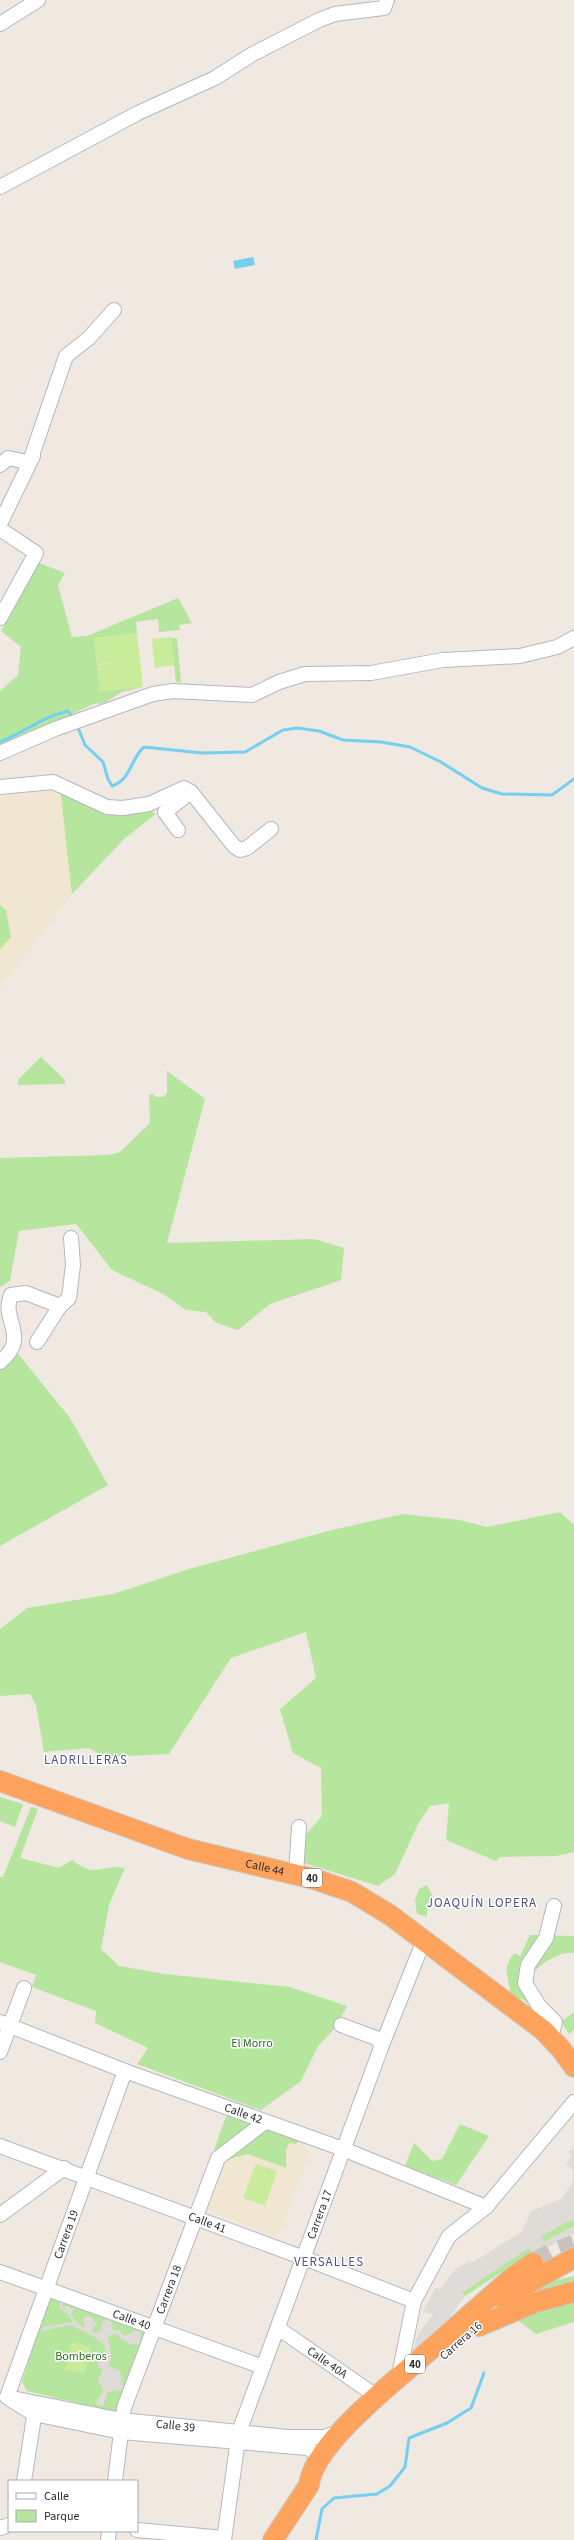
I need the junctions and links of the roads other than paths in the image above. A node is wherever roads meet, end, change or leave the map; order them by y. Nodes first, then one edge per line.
1 (38, 0) edge
2 (387, 0) edge
3 (0, 24) edge
4 (0, 187) edge
5 (114, 310) dead end
6 (33, 456) junction
7 (0, 465) edge
8 (0, 524) edge
9 (0, 529) edge
10 (0, 618) edge
11 (574, 638) edge
12 (0, 753) edge
13 (0, 787) edge
14 (191, 792) junction
15 (271, 829) dead end
16 (178, 830) dead end
17 (71, 1238) dead end
18 (60, 1306) junction
19 (37, 1342) dead end
20 (0, 1362) edge
21 (0, 1781) edge
22 (299, 1827) dead end
23 (296, 1874) junction
24 (554, 1906) dead end
25 (424, 1940) junction
26 (24, 1988) dead end
27 (5, 2024) edge
28 (341, 2025) dead end
29 (551, 2038) junction
30 (382, 2045) junction
31 (0, 2052) edge
32 (574, 2067) edge
33 (124, 2070) junction
34 (574, 2102) edge
35 (265, 2122) junction
36 (0, 2146) edge
37 (343, 2149) junction
38 (64, 2168) junction
39 (88, 2177) junction
40 (486, 2207) junction
41 (0, 2215) edge
42 (196, 2218) junction
43 (304, 2258) junction
44 (574, 2259) edge
45 (533, 2263) tunnel mouth
46 (0, 2272) edge
47 (47, 2289) junction
48 (574, 2292) edge
49 (414, 2301) junction
50 (479, 2326) junction
51 (154, 2328) junction
52 (278, 2328) junction
53 (263, 2367) junction
54 (399, 2375) junction
55 (2, 2394) edge
56 (380, 2400) junction
57 (35, 2408) junction
58 (121, 2426) junction
59 (343, 2429) junction
60 (238, 2437) junction
61 (316, 2466) junction
62 (24, 2480) edge
63 (115, 2480) edge
64 (309, 2485) junction
65 (138, 2530) edge
66 (224, 2539) edge
67 (273, 2540) edge

1 - 3 street
2 - 4 street
5 - 6 street
6 - 7 street
6 - 8 street
9 - 10 street
11 - 12 street
13 - 14 street
14 - 15 street
14 - 16 street
17 - 18 street
18 - 19 street
18 - 20 street
21 - 23 highway, Calle 44 / 40
22 - 23 street
23 - 25 highway, Calle 44 / 40
24 - 29 street
25 - 29 highway, Calle 44 / 40
25 - 30 street, Carrera 17
26 - 27 street
27 - 31 street
27 - 33 street, Calle 42
28 - 30 street
29 - 32 highway, Calle 44 / 40
30 - 37 street, Carrera 17
33 - 35 street, Calle 42
33 - 39 street, Carrera 19
34 - 40 street
35 - 37 street, Calle 42
35 - 42 street, Carrera 18
36 - 38 street, Calle 41
37 - 40 street, Calle 42
37 - 43 street, Carrera 17
38 - 39 street, Calle 41
38 - 41 street
39 - 42 street, Calle 41
39 - 47 street, Carrera 19
40 - 49 street
42 - 43 street, Calle 41
42 - 51 street, Carrera 18
43 - 49 street, Calle 41
43 - 52 street, Carrera 17
44 - 50 highway, Carrera 16 / 40
45 - 54 highway, Carrera 16 / 40
46 - 47 street, Calle 40
47 - 51 street, Calle 40
47 - 55 street, Carrera 19
48 - 50 highway
49 - 54 street
50 - 56 highway, Carrera 16 / 40
51 - 53 street, Calle 40
51 - 58 street, Carrera 18
52 - 53 street, Carrera 17
52 - 56 street, Calle 40A
53 - 60 street, Carrera 17
54 - 56 highway, Carrera 16 / 40
55 - 57 street, Calle 39
56 - 59 highway
56 - 64 highway, Carrera 16 / 40
57 - 58 street, Calle 39
57 - 62 street
58 - 60 street, Calle 39
58 - 63 street, Carrera 18
59 - 60 street, Calle 39
59 - 61 highway, Carrera 16 / 40
60 - 61 street, Calle 39
60 - 66 street, Carrera 17
61 - 64 highway, Carrera 16 / 40
64 - 67 highway, Carrera 16 / 40
65 - 66 street

